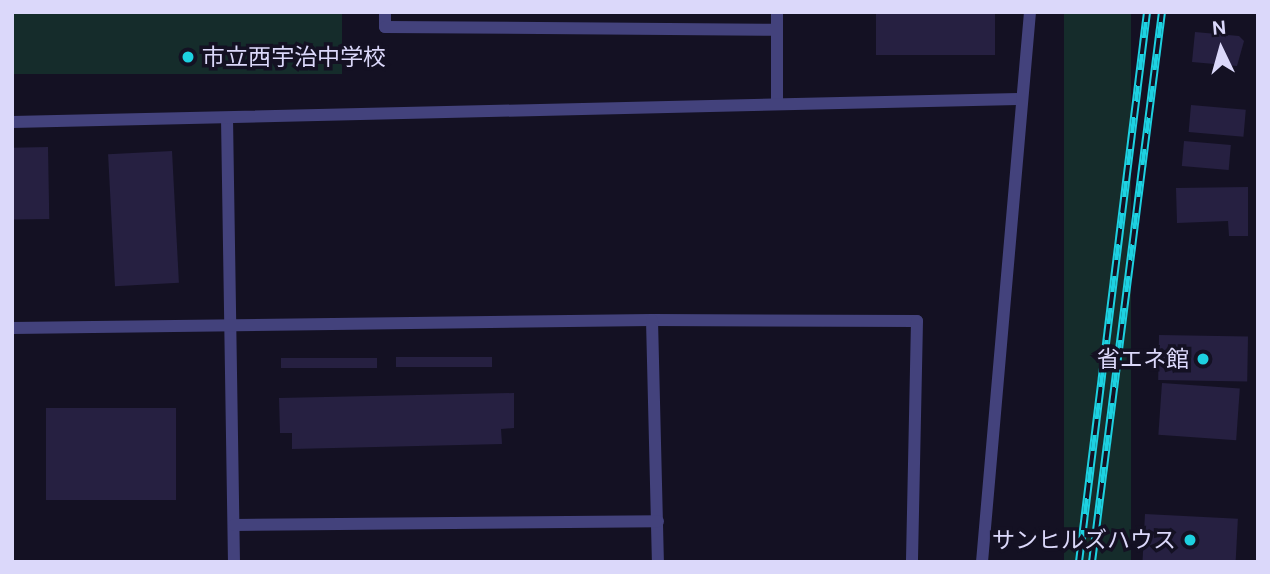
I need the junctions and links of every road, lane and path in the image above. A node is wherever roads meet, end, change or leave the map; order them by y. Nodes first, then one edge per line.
1 (385, 12) edge
2 (777, 12) edge
3 (1030, 12) edge
4 (777, 30) junction
5 (1019, 99) junction
6 (777, 104) junction
7 (227, 118) junction
8 (12, 122) edge
9 (652, 320) junction
10 (230, 322) junction
11 (12, 328) edge
12 (658, 521) junction
13 (234, 525) junction
14 (234, 562) edge
15 (658, 562) edge
16 (912, 562) edge
17 (982, 562) edge

1 - 4 lane
2 - 4 lane
3 - 5 lane
4 - 6 lane
5 - 6 lane
5 - 17 lane
6 - 7 lane
7 - 8 lane
7 - 10 lane
9 - 10 lane
9 - 12 lane
9 - 16 lane
10 - 11 lane
10 - 13 lane
12 - 13 lane
12 - 15 lane
13 - 14 lane

